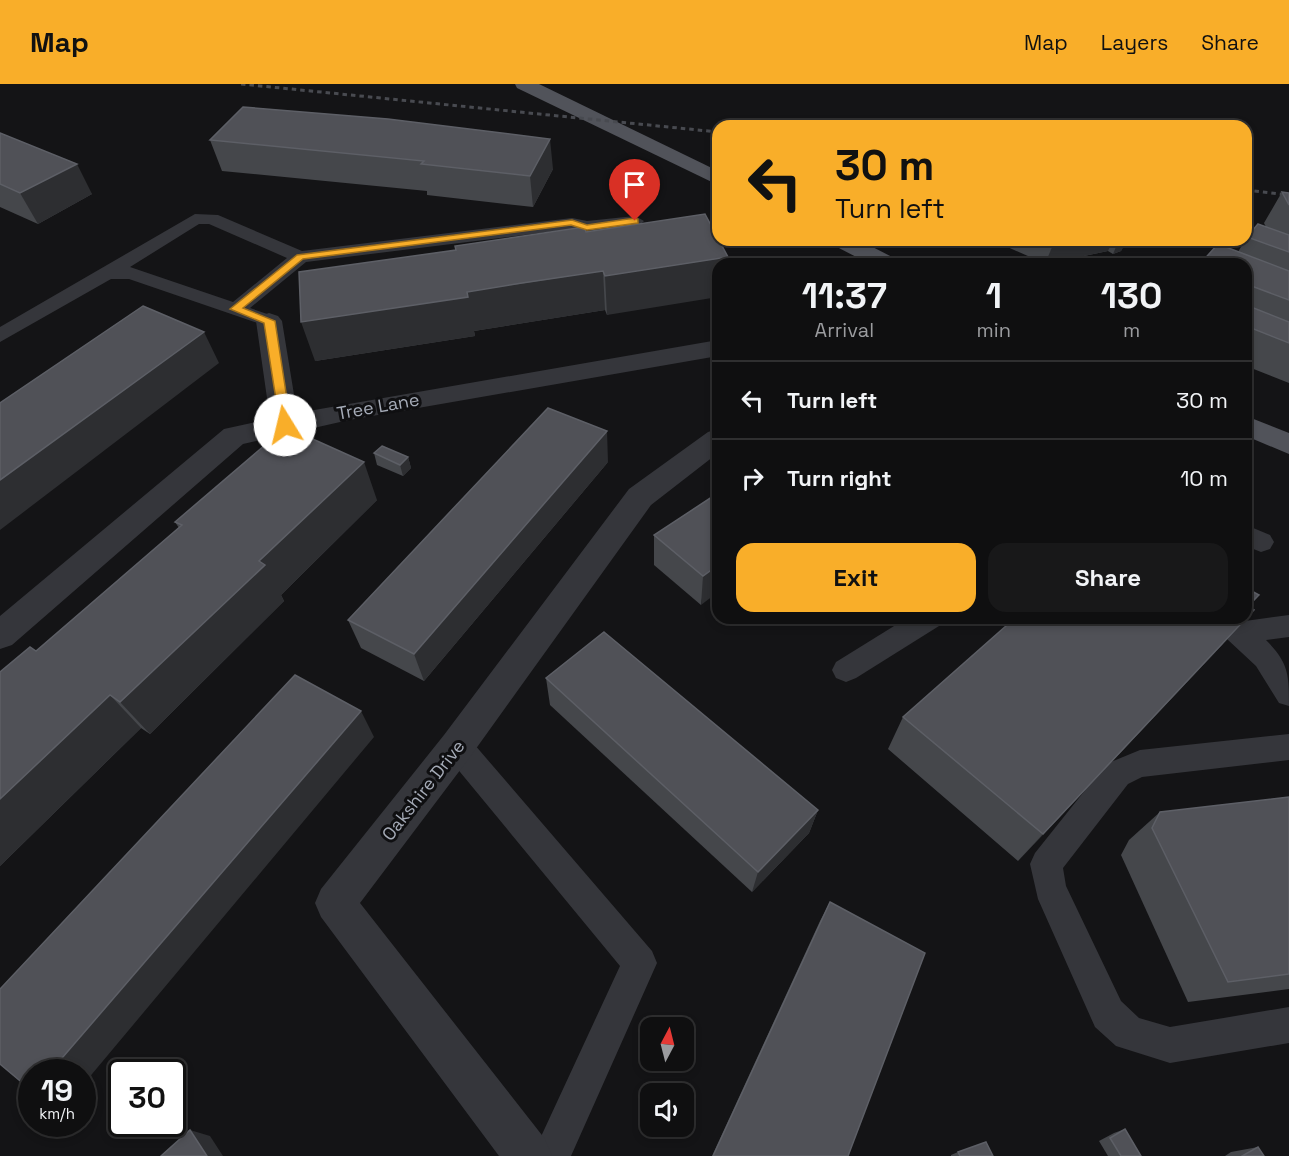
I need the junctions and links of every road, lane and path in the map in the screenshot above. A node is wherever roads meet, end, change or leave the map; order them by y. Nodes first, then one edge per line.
1 (524, 84) edge
2 (712, 176) edge
3 (635, 221) dead end
4 (853, 246) edge
5 (300, 257) junction
6 (876, 258) edge
7 (107, 273) junction
8 (236, 309) junction
9 (269, 321) joint
10 (0, 336) edge
11 (712, 349) edge
12 (285, 425) junction
13 (1252, 428) edge
14 (712, 443) edge
15 (1289, 444) edge
16 (919, 624) edge
17 (1232, 625) edge
18 (1289, 626) edge
19 (0, 635) edge
20 (846, 670) dead end
21 (1289, 694) edge
22 (457, 746) junction
23 (1289, 747) edge
24 (1289, 1025) edge
25 (528, 1156) edge
26 (551, 1156) edge

1 - 2 main road
3 - 5 lane
4 - 6 main road
5 - 7 lane
5 - 8 lane
7 - 8 lane
7 - 10 lane
8 - 9 lane
9 - 12 street
11 - 12 street, Tree Lane
12 - 19 street, Tree Lane
13 - 15 main road
14 - 22 street, Oakshire Drive
16 - 20 lane
17 - 18 lane
17 - 21 lane
22 - 25 street, Oakshire Drive
22 - 26 lane
23 - 24 lane

